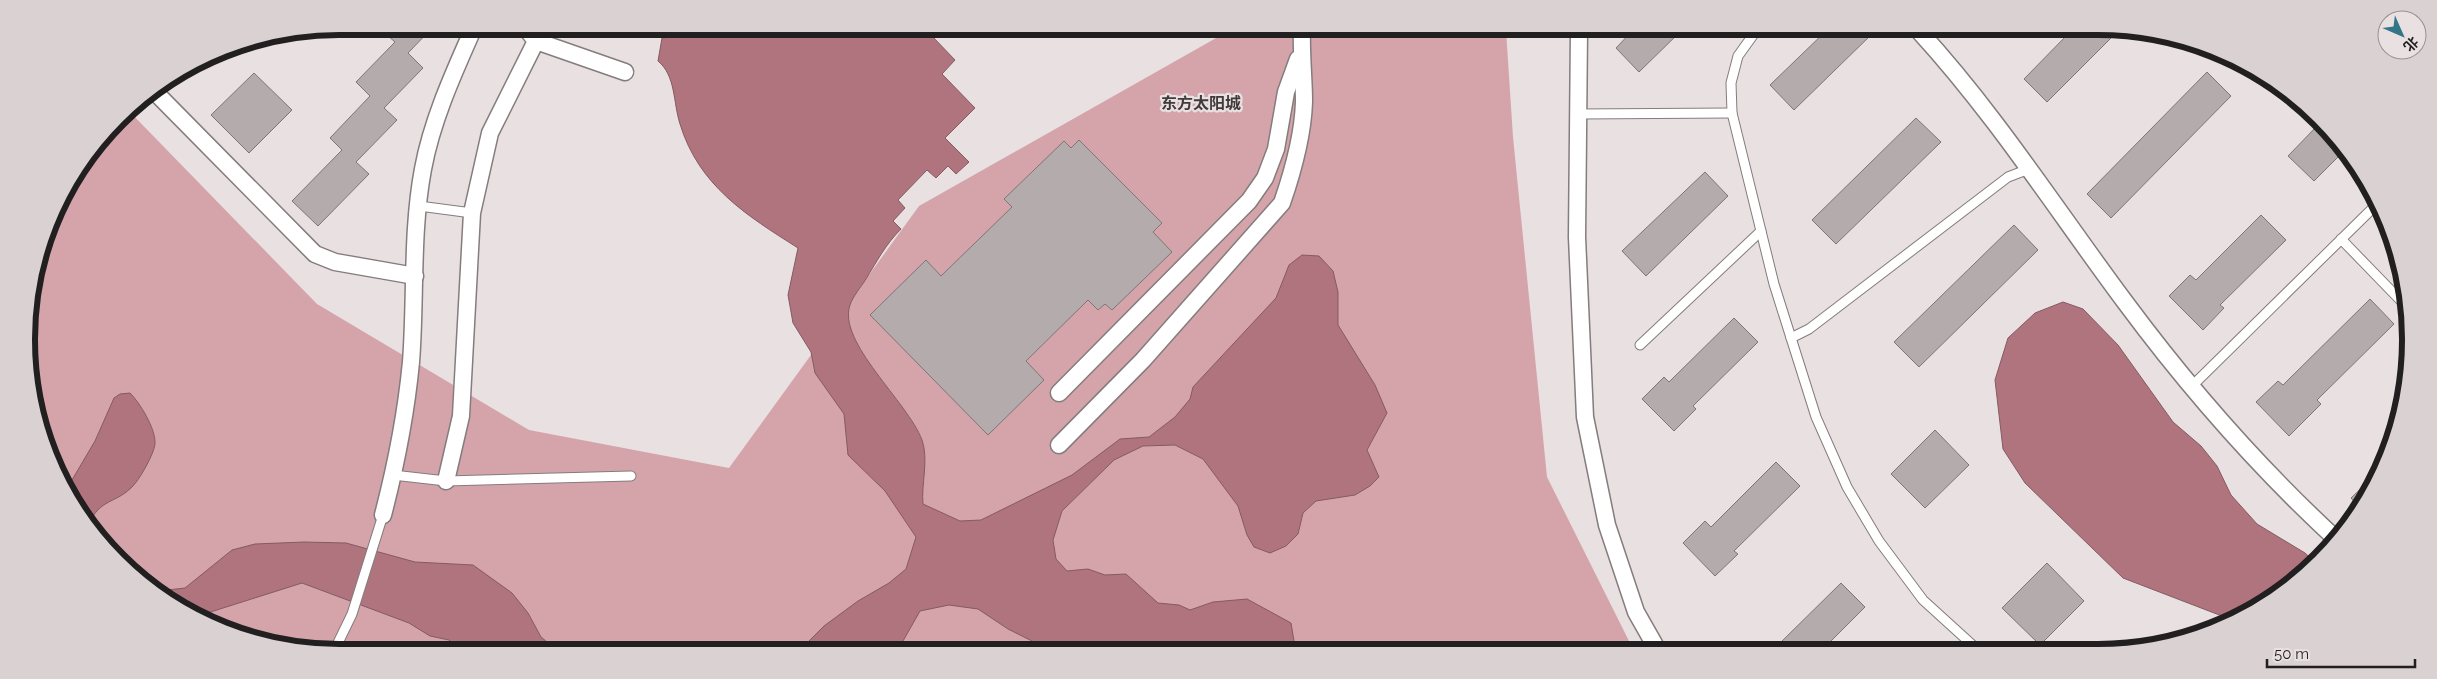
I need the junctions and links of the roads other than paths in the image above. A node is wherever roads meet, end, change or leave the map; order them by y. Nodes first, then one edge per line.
1 (471, 35) edge
2 (531, 35) edge
3 (1302, 35) edge
4 (1579, 35) edge
5 (1753, 35) edge
6 (1923, 35) edge
7 (536, 41) junction
8 (1301, 52) junction
9 (625, 72) dead end
10 (158, 95) edge
11 (1732, 112) junction
12 (1578, 114) junction
13 (2029, 169) junction
14 (418, 206) junction
15 (2373, 208) edge
16 (472, 212) junction
17 (1761, 231) junction
18 (2341, 239) junction
19 (415, 276) junction
20 (2399, 299) edge
21 (1791, 338) junction
22 (1640, 345) dead end
23 (2191, 387) junction
24 (1059, 393) dead end
25 (1059, 445) dead end
26 (393, 475) junction
27 (631, 476) dead end
28 (446, 481) junction
29 (384, 515) joint
30 (2331, 534) edge
31 (338, 644) edge
32 (1654, 644) edge
33 (1971, 644) edge

1 - 14 street
2 - 7 street
3 - 8 street
4 - 12 street
5 - 11 lane
6 - 13 street
7 - 9 street
7 - 16 street
8 - 24 street
8 - 25 street
10 - 19 street
11 - 12 lane
11 - 17 lane
12 - 32 street
13 - 21 lane
13 - 23 street
14 - 16 lane
14 - 19 street
15 - 18 lane
16 - 28 street
17 - 21 lane
17 - 22 lane
18 - 20 lane
18 - 23 lane
19 - 26 street
21 - 33 lane
23 - 30 street
26 - 28 lane
26 - 29 street
27 - 28 lane
29 - 31 lane

